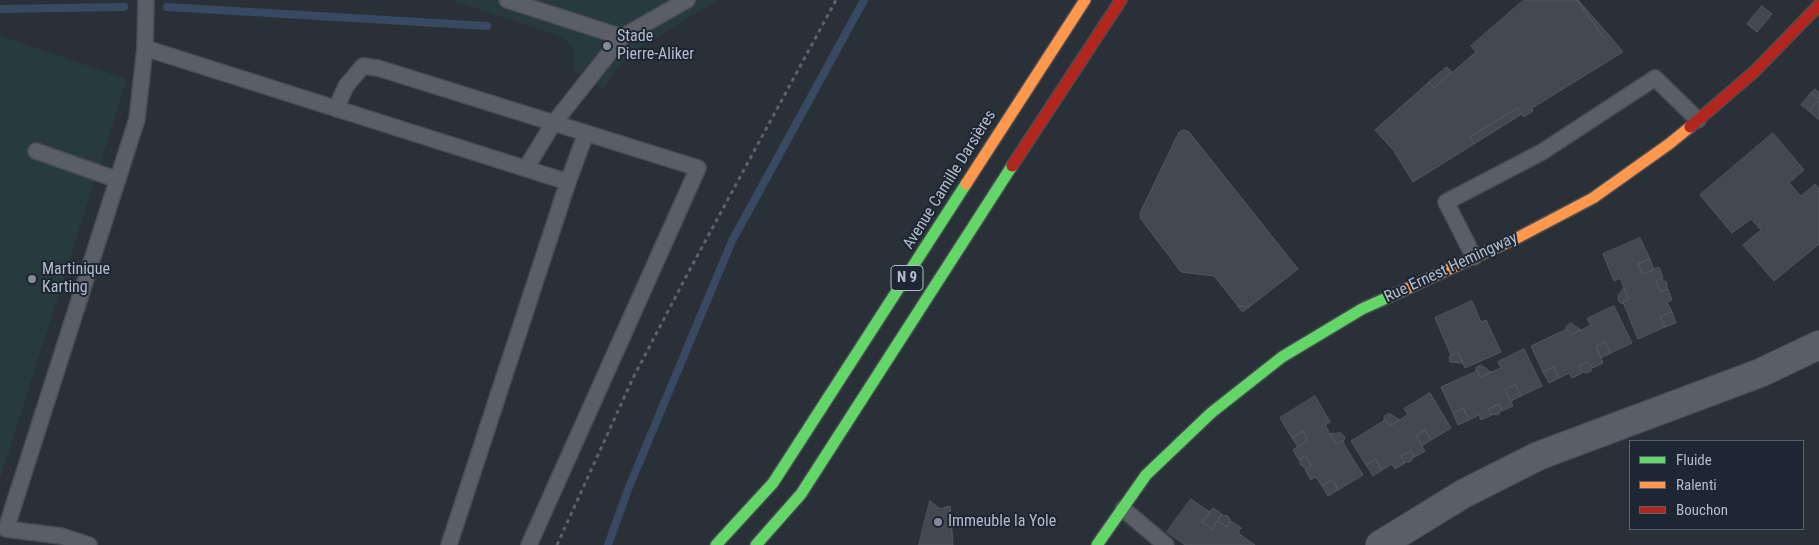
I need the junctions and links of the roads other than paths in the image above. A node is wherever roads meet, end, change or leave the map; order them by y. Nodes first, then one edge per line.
1 (146, 0) edge
2 (507, 0) edge
3 (688, 0) edge
4 (1085, 0) edge
5 (1122, 0) edge
6 (1819, 5) edge
7 (622, 37) junction
8 (145, 48) junction
9 (336, 109) junction
10 (1698, 120) junction
11 (553, 124) junction
12 (586, 133) junction
13 (36, 151) dead end
14 (526, 168) junction
15 (118, 180) junction
16 (568, 182) junction
17 (1474, 257) junction
18 (1819, 345) edge
19 (1123, 509) junction
20 (3, 536) edge
21 (89, 545) edge
22 (449, 545) edge
23 (529, 545) edge
24 (716, 545) edge
25 (756, 545) edge
26 (1097, 545) edge
27 (1166, 545) edge
28 (1380, 545) edge

1 - 8 lane
2 - 7 lane
3 - 7 lane
4 - 24 main road, Avenue Camille Darsières / N 9
5 - 25 main road, N 9
6 - 10 main road, Rue Ernest Hemingway
7 - 11 lane
8 - 9 lane
8 - 15 lane
9 - 11 lane
9 - 14 lane
10 - 17 main road, Rue Ernest Hemingway
10 - 17 lane
11 - 12 lane
11 - 14 lane
12 - 16 lane
12 - 23 lane
13 - 15 lane
14 - 16 lane
15 - 20 lane
16 - 22 lane
17 - 19 main road, Rue Ernest Hemingway
18 - 28 street
19 - 26 main road, Rue Ernest Hemingway
19 - 27 lane
20 - 21 lane

